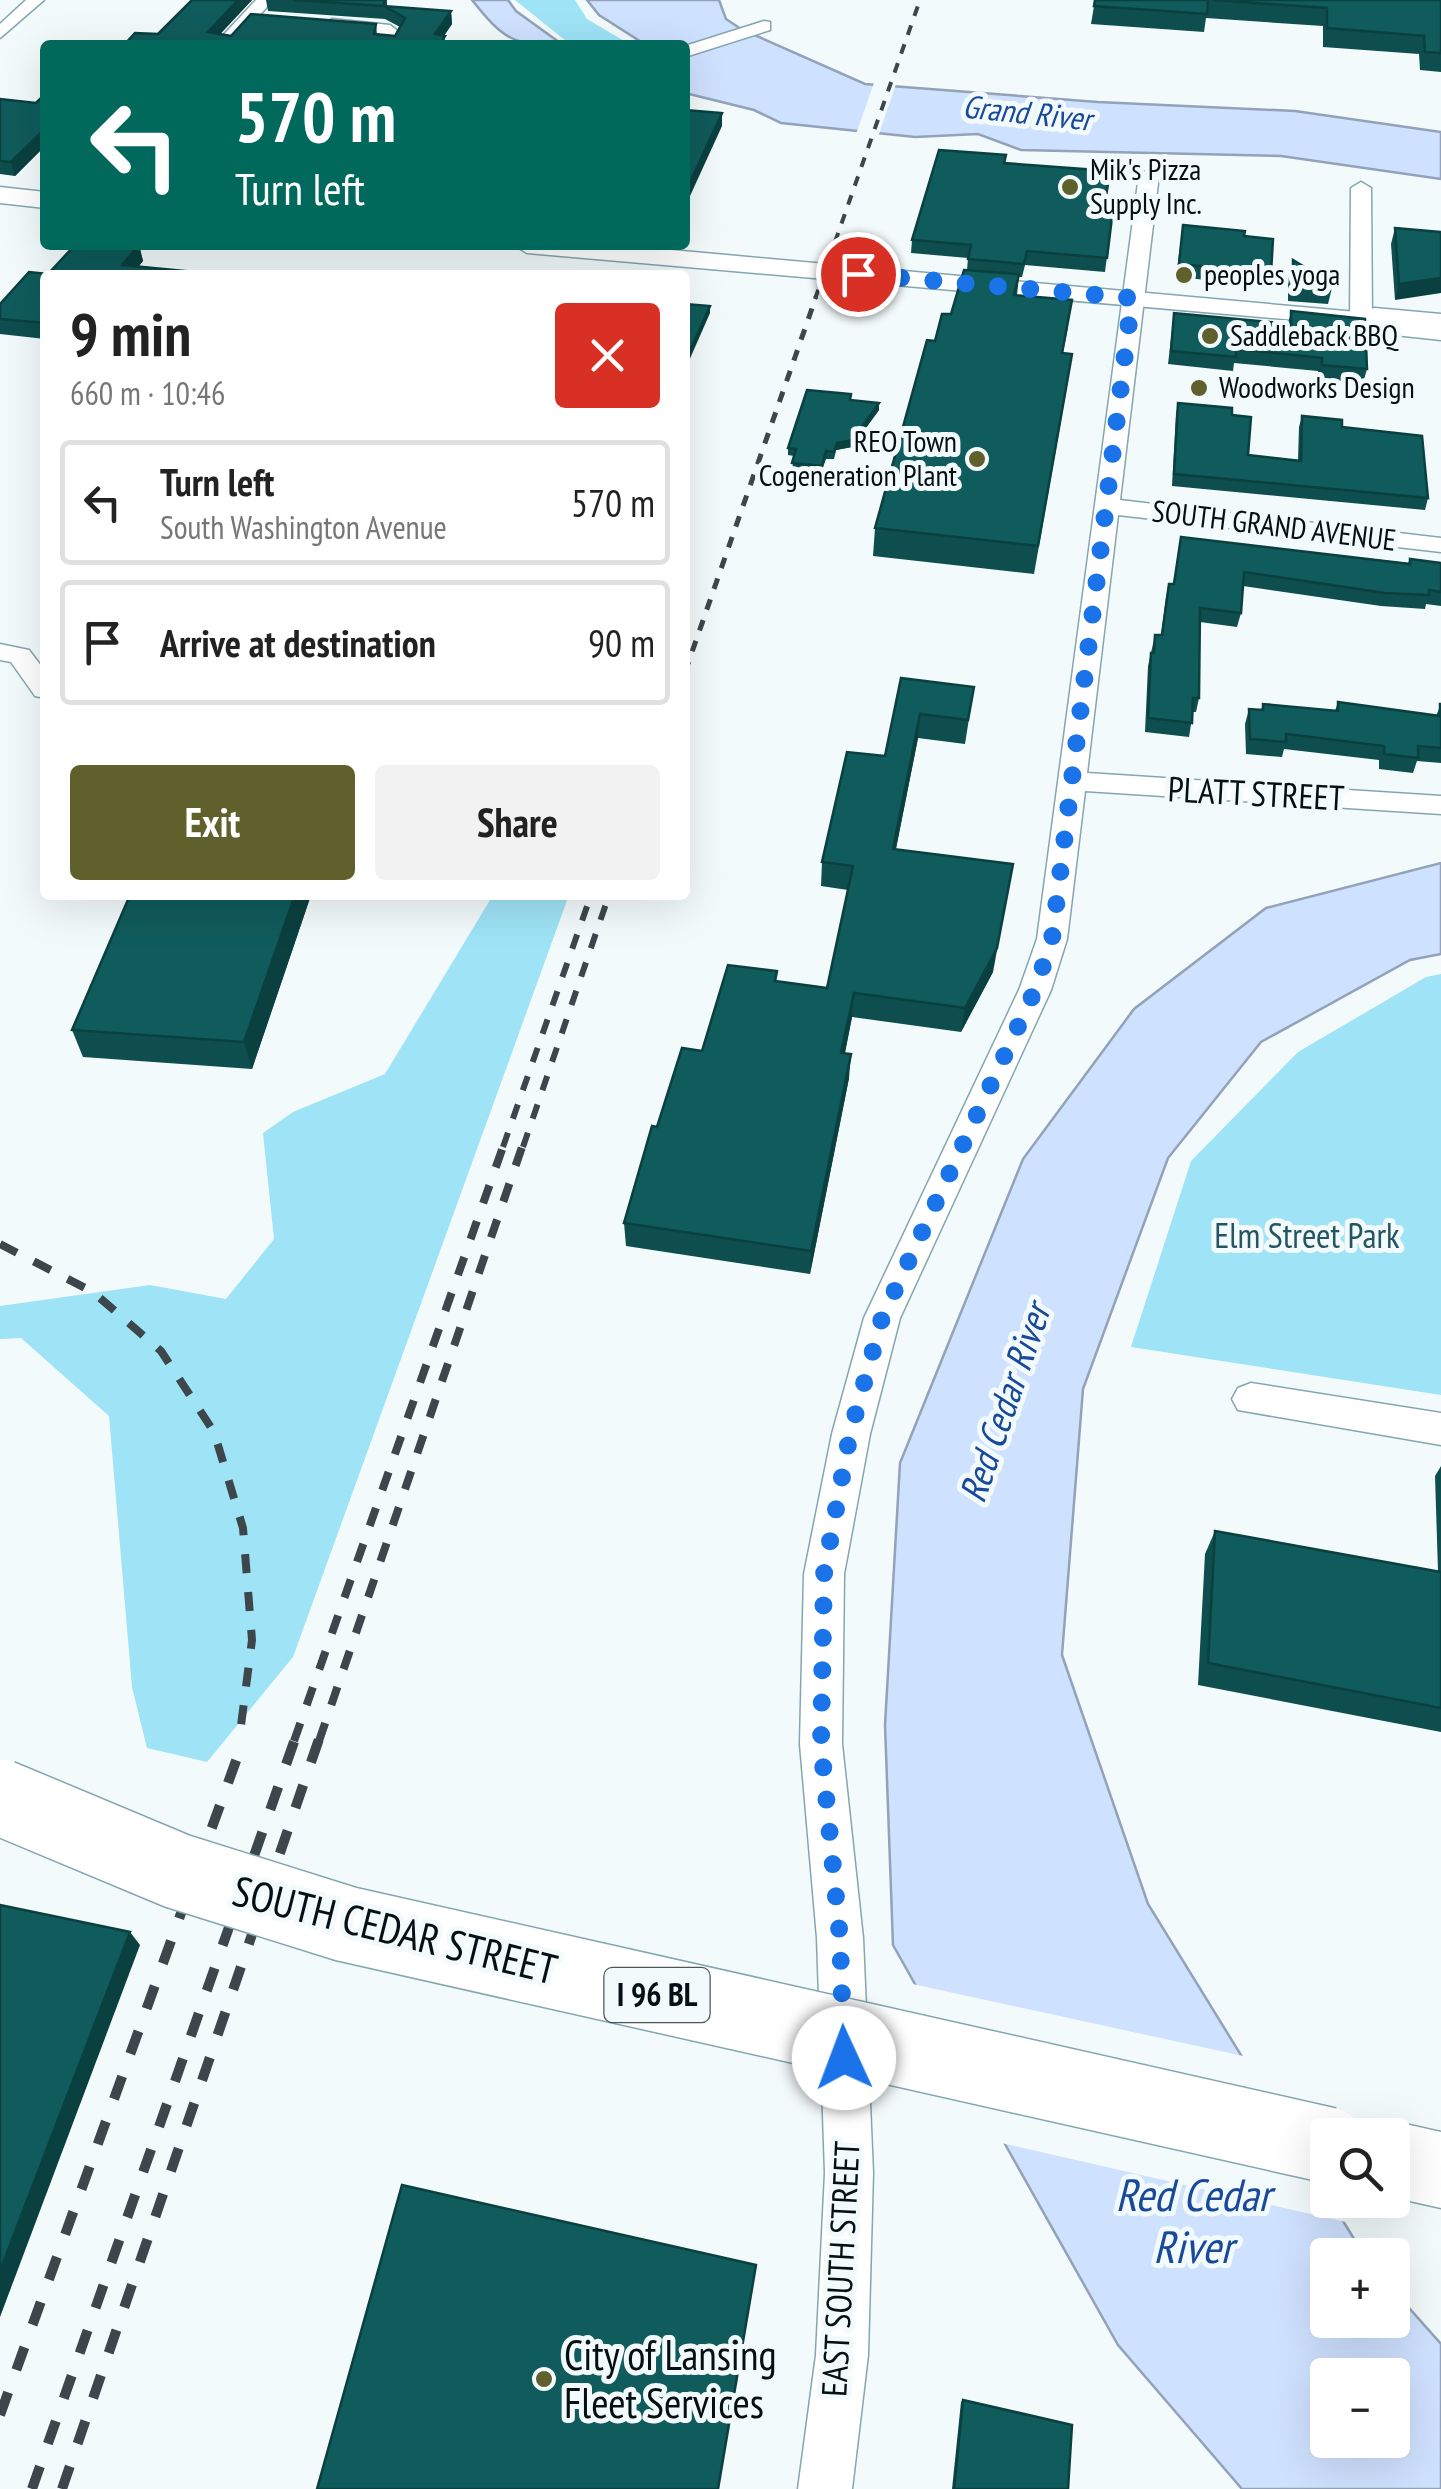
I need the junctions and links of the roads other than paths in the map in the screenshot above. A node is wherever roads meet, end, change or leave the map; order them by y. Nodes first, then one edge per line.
1 (36, 0) edge
2 (264, 0) edge
3 (248, 18) junction
4 (280, 20) edge
5 (315, 23) edge
6 (764, 26) dead end
7 (0, 33) edge
8 (228, 40) edge
9 (391, 40) edge
10 (690, 50) edge
11 (1149, 175) dead end
12 (1361, 188) dead end
13 (0, 195) edge
14 (40, 199) edge
15 (584, 250) edge
16 (1132, 298) junction
17 (1362, 319) junction
18 (1441, 322) edge
19 (1441, 332) edge
20 (1107, 506) junction
21 (1441, 545) edge
22 (0, 652) edge
23 (40, 683) edge
24 (1072, 781) junction
25 (1441, 805) edge
26 (1251, 1399) dead end
27 (1441, 1429) edge
28 (0, 1797) edge
29 (1310, 2141) edge
30 (824, 2489) edge

1 - 7 street
2 - 3 street
3 - 4 street
3 - 8 street
5 - 9 street
6 - 10 street
11 - 16 street, EAST SOUTH STREET
12 - 17 street
13 - 14 street
15 - 16 street
16 - 17 street
16 - 20 street, EAST SOUTH STREET
17 - 18 street
17 - 19 street
20 - 21 street, SOUTH GRAND AVENUE
20 - 24 street, EAST SOUTH STREET
22 - 23 street
24 - 25 street, PLATT STREET
24 - 30 street, EAST SOUTH STREET
26 - 27 street
28 - 29 main road, SOUTH CEDAR STREET / I 96 BL, bridge

